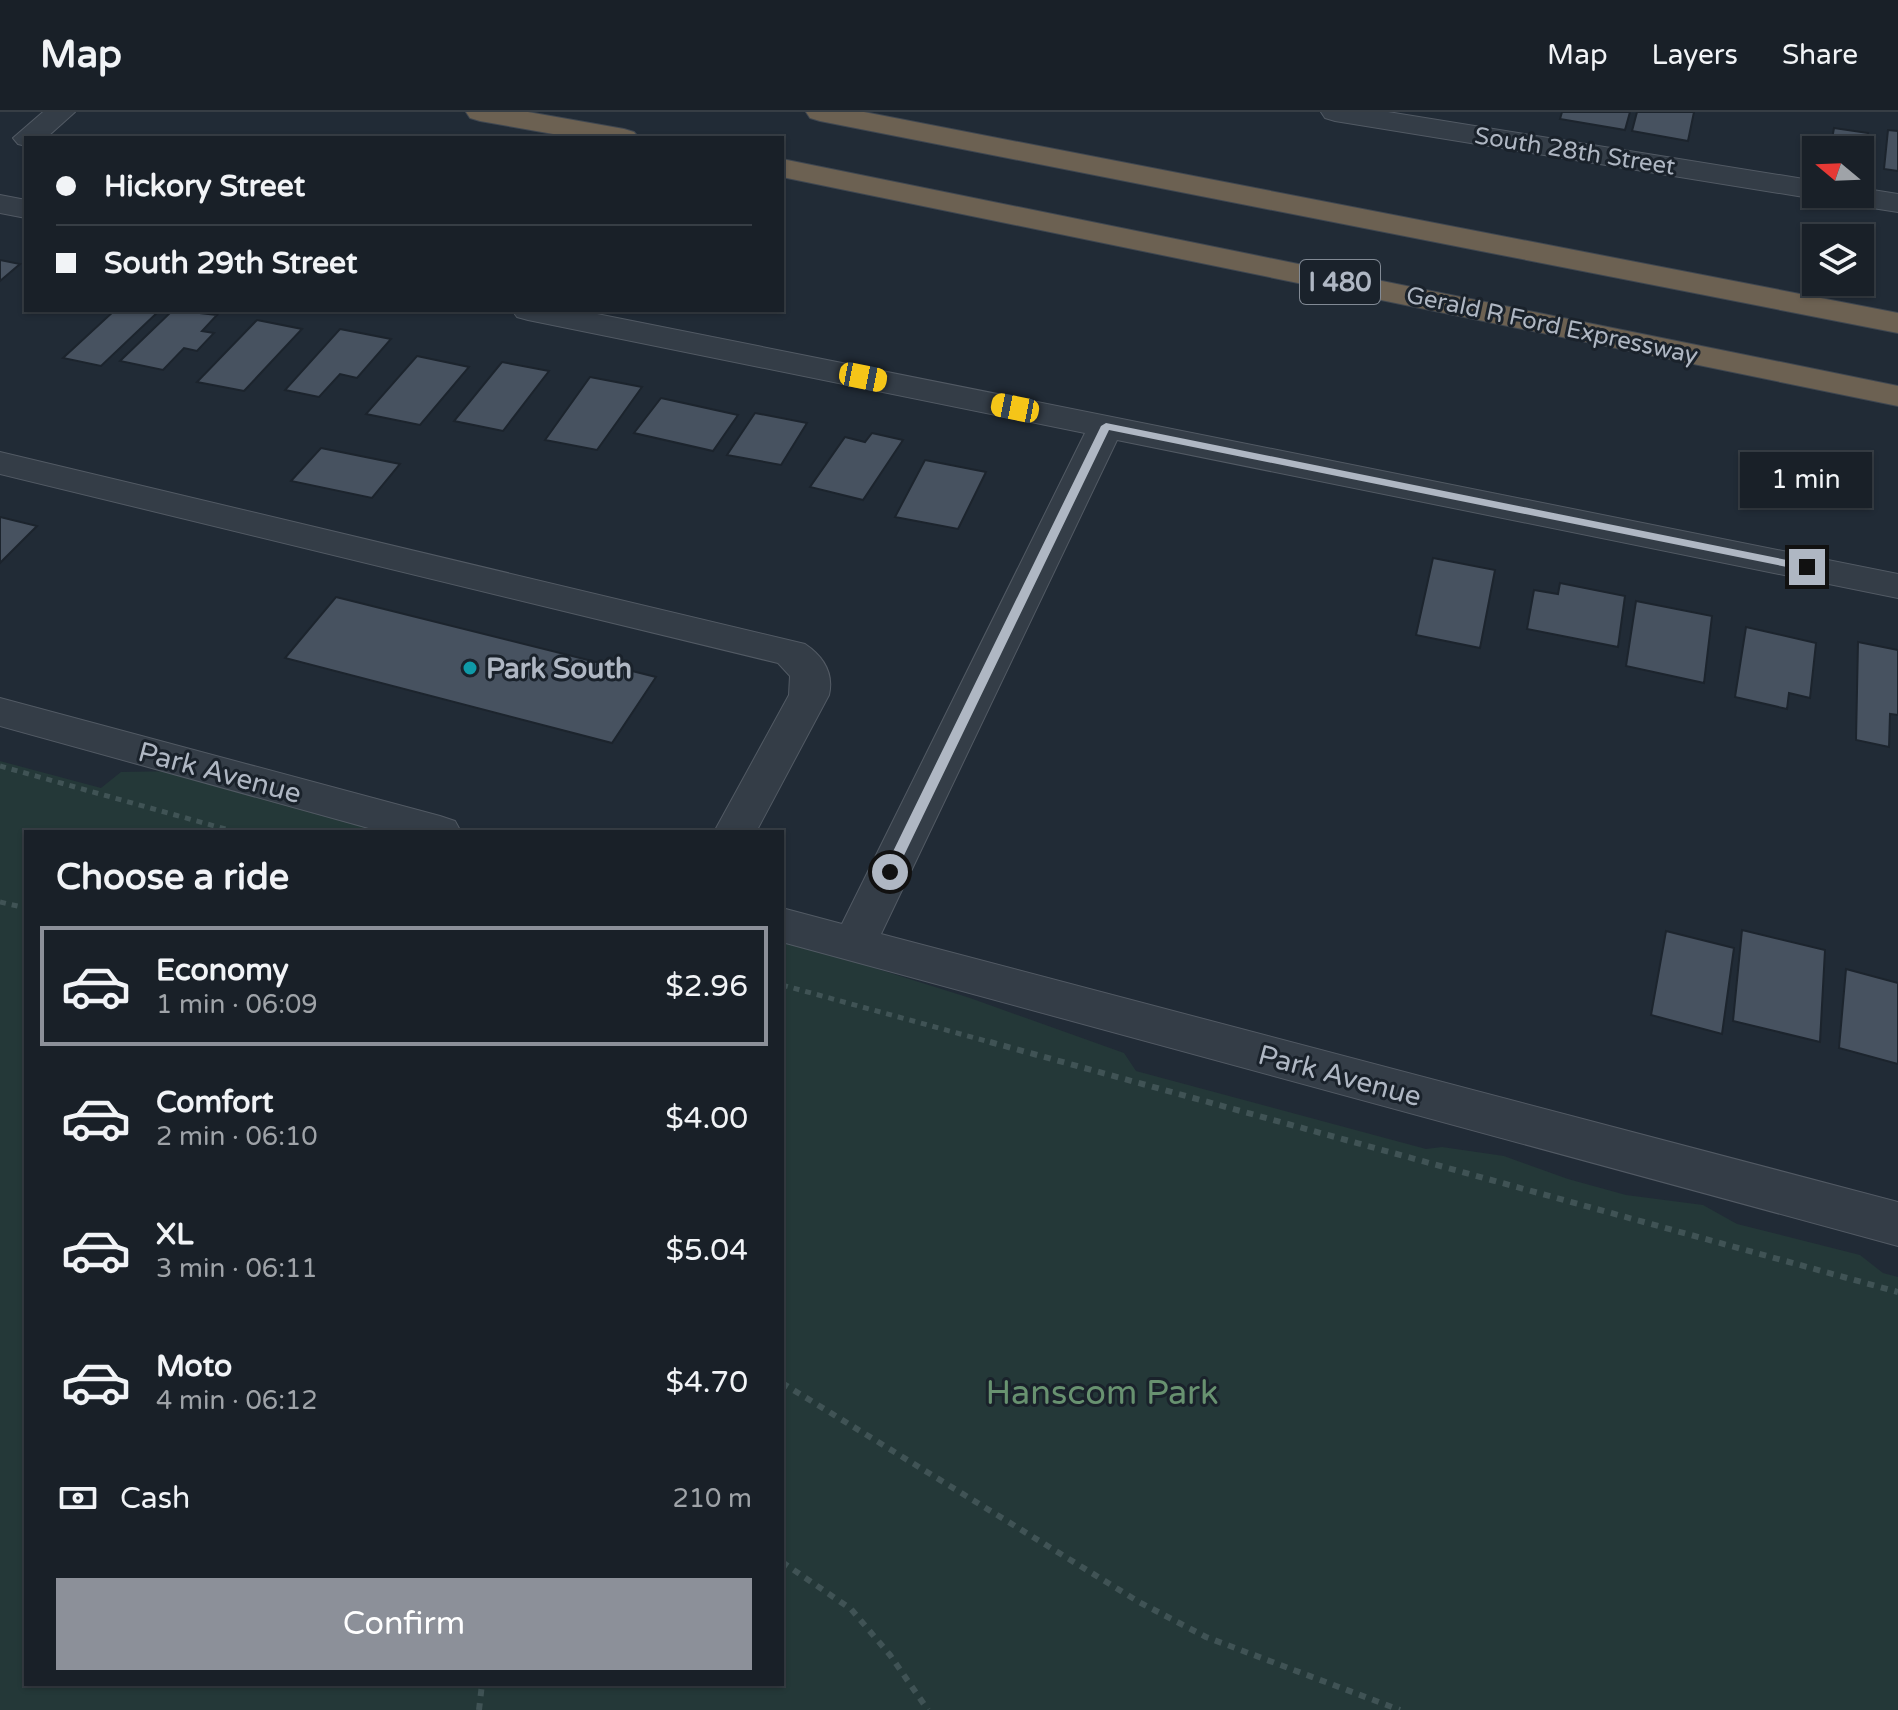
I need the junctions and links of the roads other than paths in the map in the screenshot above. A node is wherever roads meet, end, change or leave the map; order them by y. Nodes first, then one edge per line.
1 (61, 112) edge
2 (480, 112) edge
3 (820, 112) edge
4 (1335, 112) edge
5 (31, 136) edge
6 (613, 136) edge
7 (784, 168) edge
8 (1802, 188) edge
9 (1874, 199) edge
10 (1898, 203) edge
11 (0, 204) edge
12 (1311, 208) junction
13 (24, 209) edge
14 (1898, 300) edge
15 (1469, 308) junction
16 (538, 312) edge
17 (1898, 323) edge
18 (1898, 396) edge
19 (1106, 426) junction
20 (1898, 427) edge
21 (0, 463) edge
22 (1898, 586) edge
23 (0, 712) edge
24 (433, 830) edge
25 (736, 830) edge
26 (784, 926) edge
27 (854, 945) junction
28 (1898, 1224) edge

1 - 5 street
2 - 6 highway
3 - 12 highway, I 480
4 - 8 street, South 28th Street
7 - 15 highway, Gerald R Ford Expressway / I 480
9 - 10 street
11 - 13 street
12 - 14 highway
12 - 17 highway, I 480
15 - 18 highway, Gerald R Ford Expressway / I 480
15 - 20 highway
16 - 19 street
19 - 22 street
19 - 27 street
21 - 25 street
23 - 24 street, Park Avenue
26 - 27 street, Park Avenue
27 - 28 street, Park Avenue

